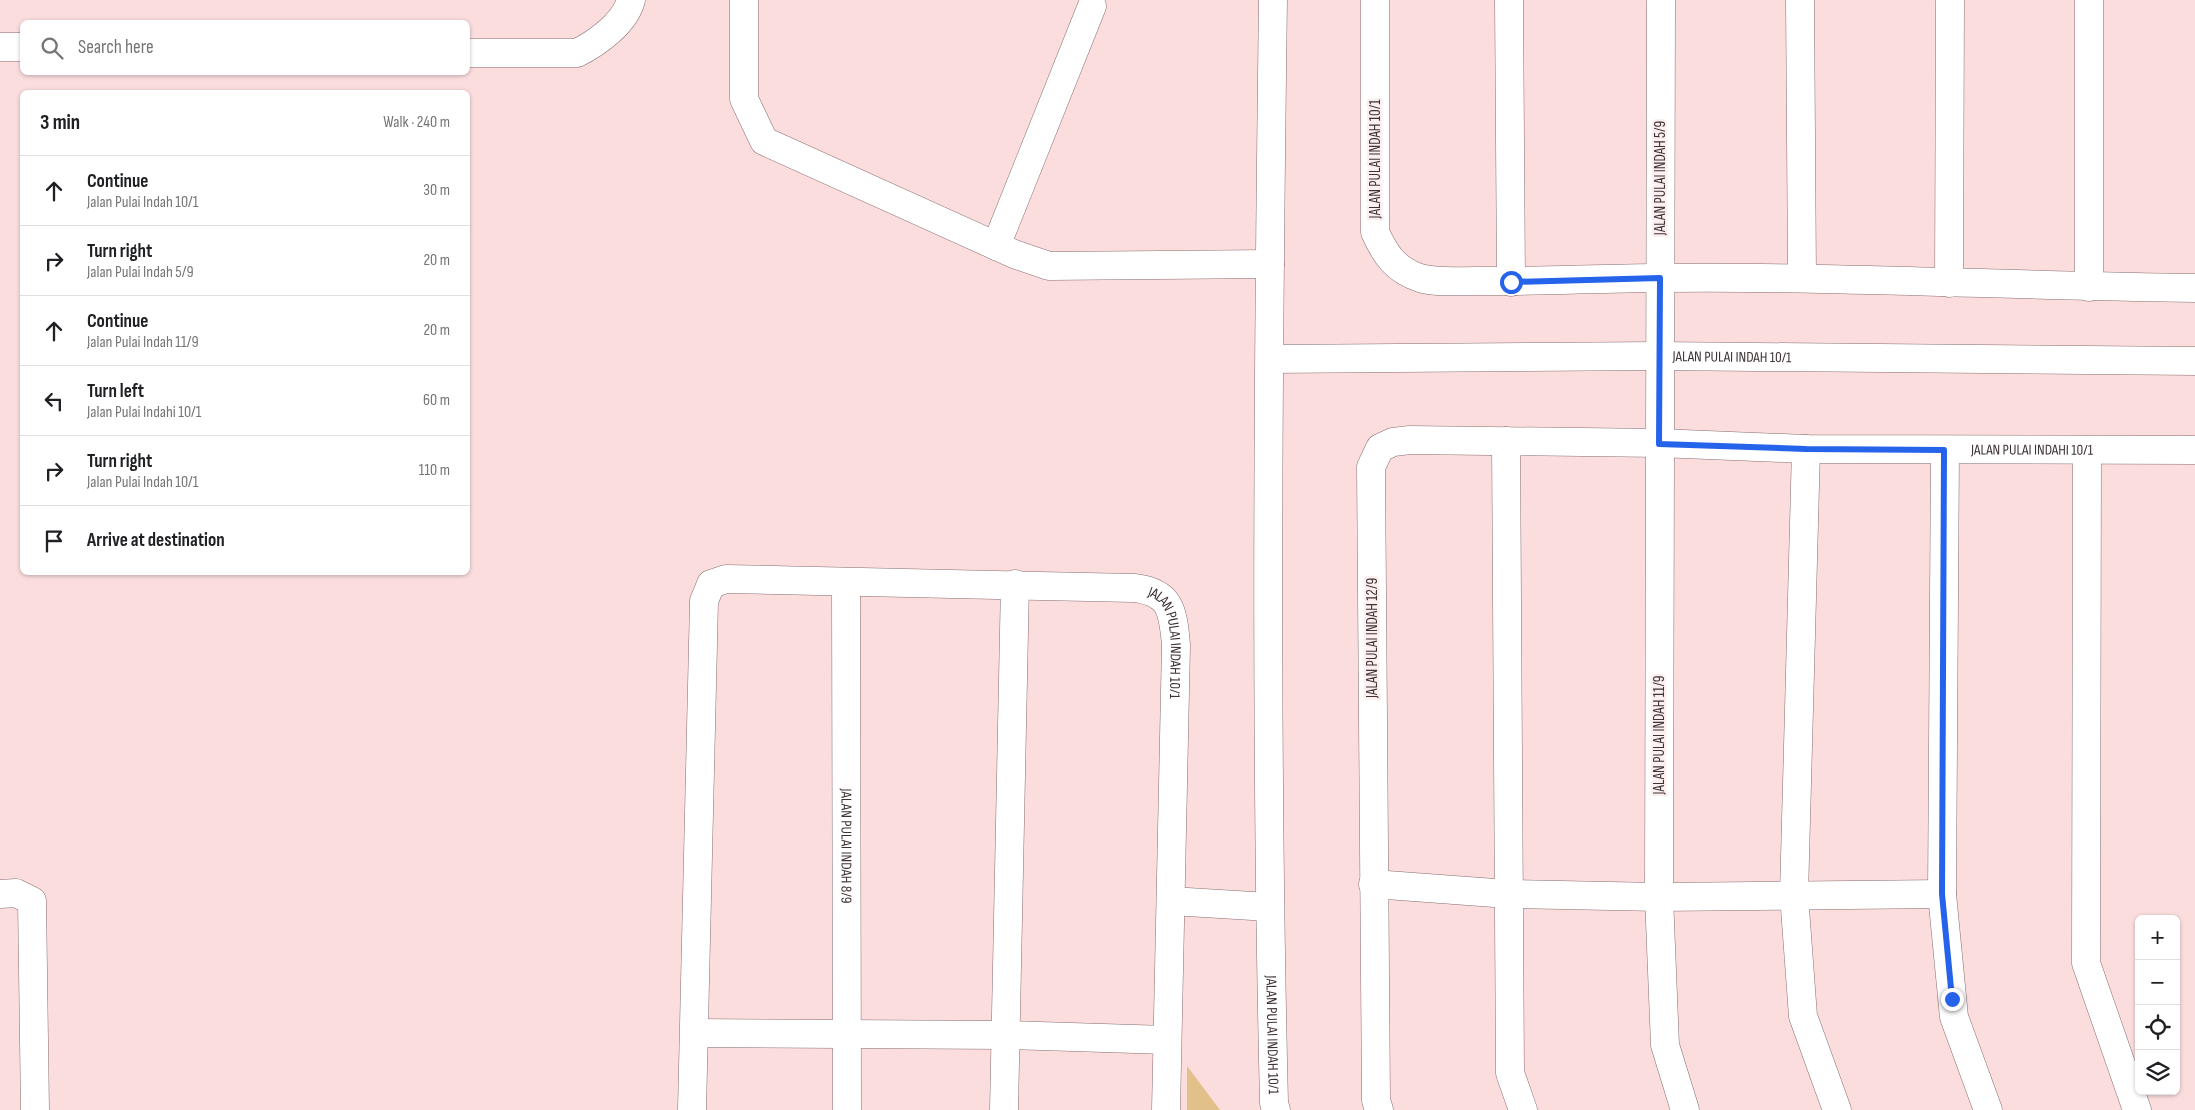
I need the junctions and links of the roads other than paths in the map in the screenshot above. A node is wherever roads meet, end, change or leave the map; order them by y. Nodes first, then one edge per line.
1 (631, 0) edge
2 (744, 0) edge
3 (1273, 0) edge
4 (1375, 0) edge
5 (1509, 0) edge
6 (1661, 0) edge
7 (1800, 0) edge
8 (1950, 0) edge
9 (2089, 0) edge
10 (1092, 6) dead end
11 (0, 47) edge
12 (20, 47) edge
13 (470, 54) edge
14 (996, 246) junction
15 (1270, 264) junction
16 (1802, 277) junction
17 (1660, 278) junction
18 (1511, 282) junction
19 (1949, 282) junction
20 (2089, 287) junction
21 (2195, 288) edge
22 (1659, 356) junction
23 (1270, 359) junction
24 (2195, 361) edge
25 (1506, 441) junction
26 (1659, 444) junction
27 (1806, 449) junction
28 (1944, 450) junction
29 (2087, 450) junction
30 (2195, 450) edge
31 (846, 582) junction
32 (1015, 584) junction
33 (1372, 884) junction
34 (0, 894) edge
35 (1508, 894) junction
36 (1942, 894) junction
37 (1794, 895) junction
38 (1659, 897) junction
39 (1171, 901) junction
40 (1269, 907) junction
41 (694, 1033) junction
42 (846, 1033) junction
43 (1004, 1035) junction
44 (1167, 1040) junction
45 (35, 1110) edge
46 (692, 1110) edge
47 (847, 1110) edge
48 (1004, 1110) edge
49 (1166, 1110) edge
50 (1276, 1110) edge
51 (1380, 1110) edge
52 (1523, 1110) edge
53 (1685, 1110) edge
54 (1836, 1110) edge
55 (1988, 1110) edge
56 (2137, 1110) edge

1 - 13 street
2 - 14 street
3 - 15 street, JALAN PULAI INDAH 10/1
4 - 18 street, JALAN PULAI INDAH 10/1
5 - 18 street
6 - 17 street, JALAN PULAI INDAH 5/9
7 - 16 street
8 - 19 street
9 - 20 street
10 - 14 street
11 - 12 street
14 - 15 street
15 - 23 street, JALAN PULAI INDAH 10/1
16 - 17 street, JALAN PULAI INDAH 10/1
16 - 19 street, JALAN PULAI INDAH 10/1
17 - 18 street, JALAN PULAI INDAH 10/1
17 - 22 street, JALAN PULAI INDAH 5/9
19 - 20 street, JALAN PULAI INDAH 10/1
20 - 21 street, JALAN PULAI INDAH 10/1
22 - 23 street, JALAN PULAI INDAH 10/1
22 - 24 street, JALAN PULAI INDAH 10/1
22 - 26 street, JALAN PULAI INDAH 11/9
23 - 40 street, JALAN PULAI INDAH 10/1
25 - 26 street, JALAN PULAI INDAH 12/9
25 - 33 street, JALAN PULAI INDAH 12/9
25 - 35 street
26 - 27 street, JALAN PULAI INDAHI 10/1
26 - 38 street, JALAN PULAI INDAH 11/9
27 - 28 street, JALAN PULAI INDAHI 10/1
27 - 37 street
28 - 29 street, JALAN PULAI INDAHI 10/1
28 - 36 street
29 - 30 street, JALAN PULAI INDAHI 10/1
29 - 56 street
31 - 32 street, JALAN PULAI INDAH 10/1
31 - 41 street, JALAN PULAI INDAH 10/1
31 - 42 street, JALAN PULAI INDAH 8/9
32 - 39 street, JALAN PULAI INDAH 10/1
32 - 43 street
33 - 35 street
33 - 51 street, JALAN PULAI INDAH 12/9
34 - 45 street
35 - 38 street
35 - 52 street
36 - 37 street
36 - 55 street
37 - 38 street
37 - 54 street
38 - 53 street, JALAN PULAI INDAH 11/9
39 - 40 street
39 - 44 street, JALAN PULAI INDAH 10/1
40 - 50 street, JALAN PULAI INDAH 10/1
41 - 42 street
41 - 46 street
42 - 43 street
42 - 47 street, JALAN PULAI INDAH 8/9
43 - 44 street
43 - 48 street
44 - 49 street, JALAN PULAI INDAH 10/1

